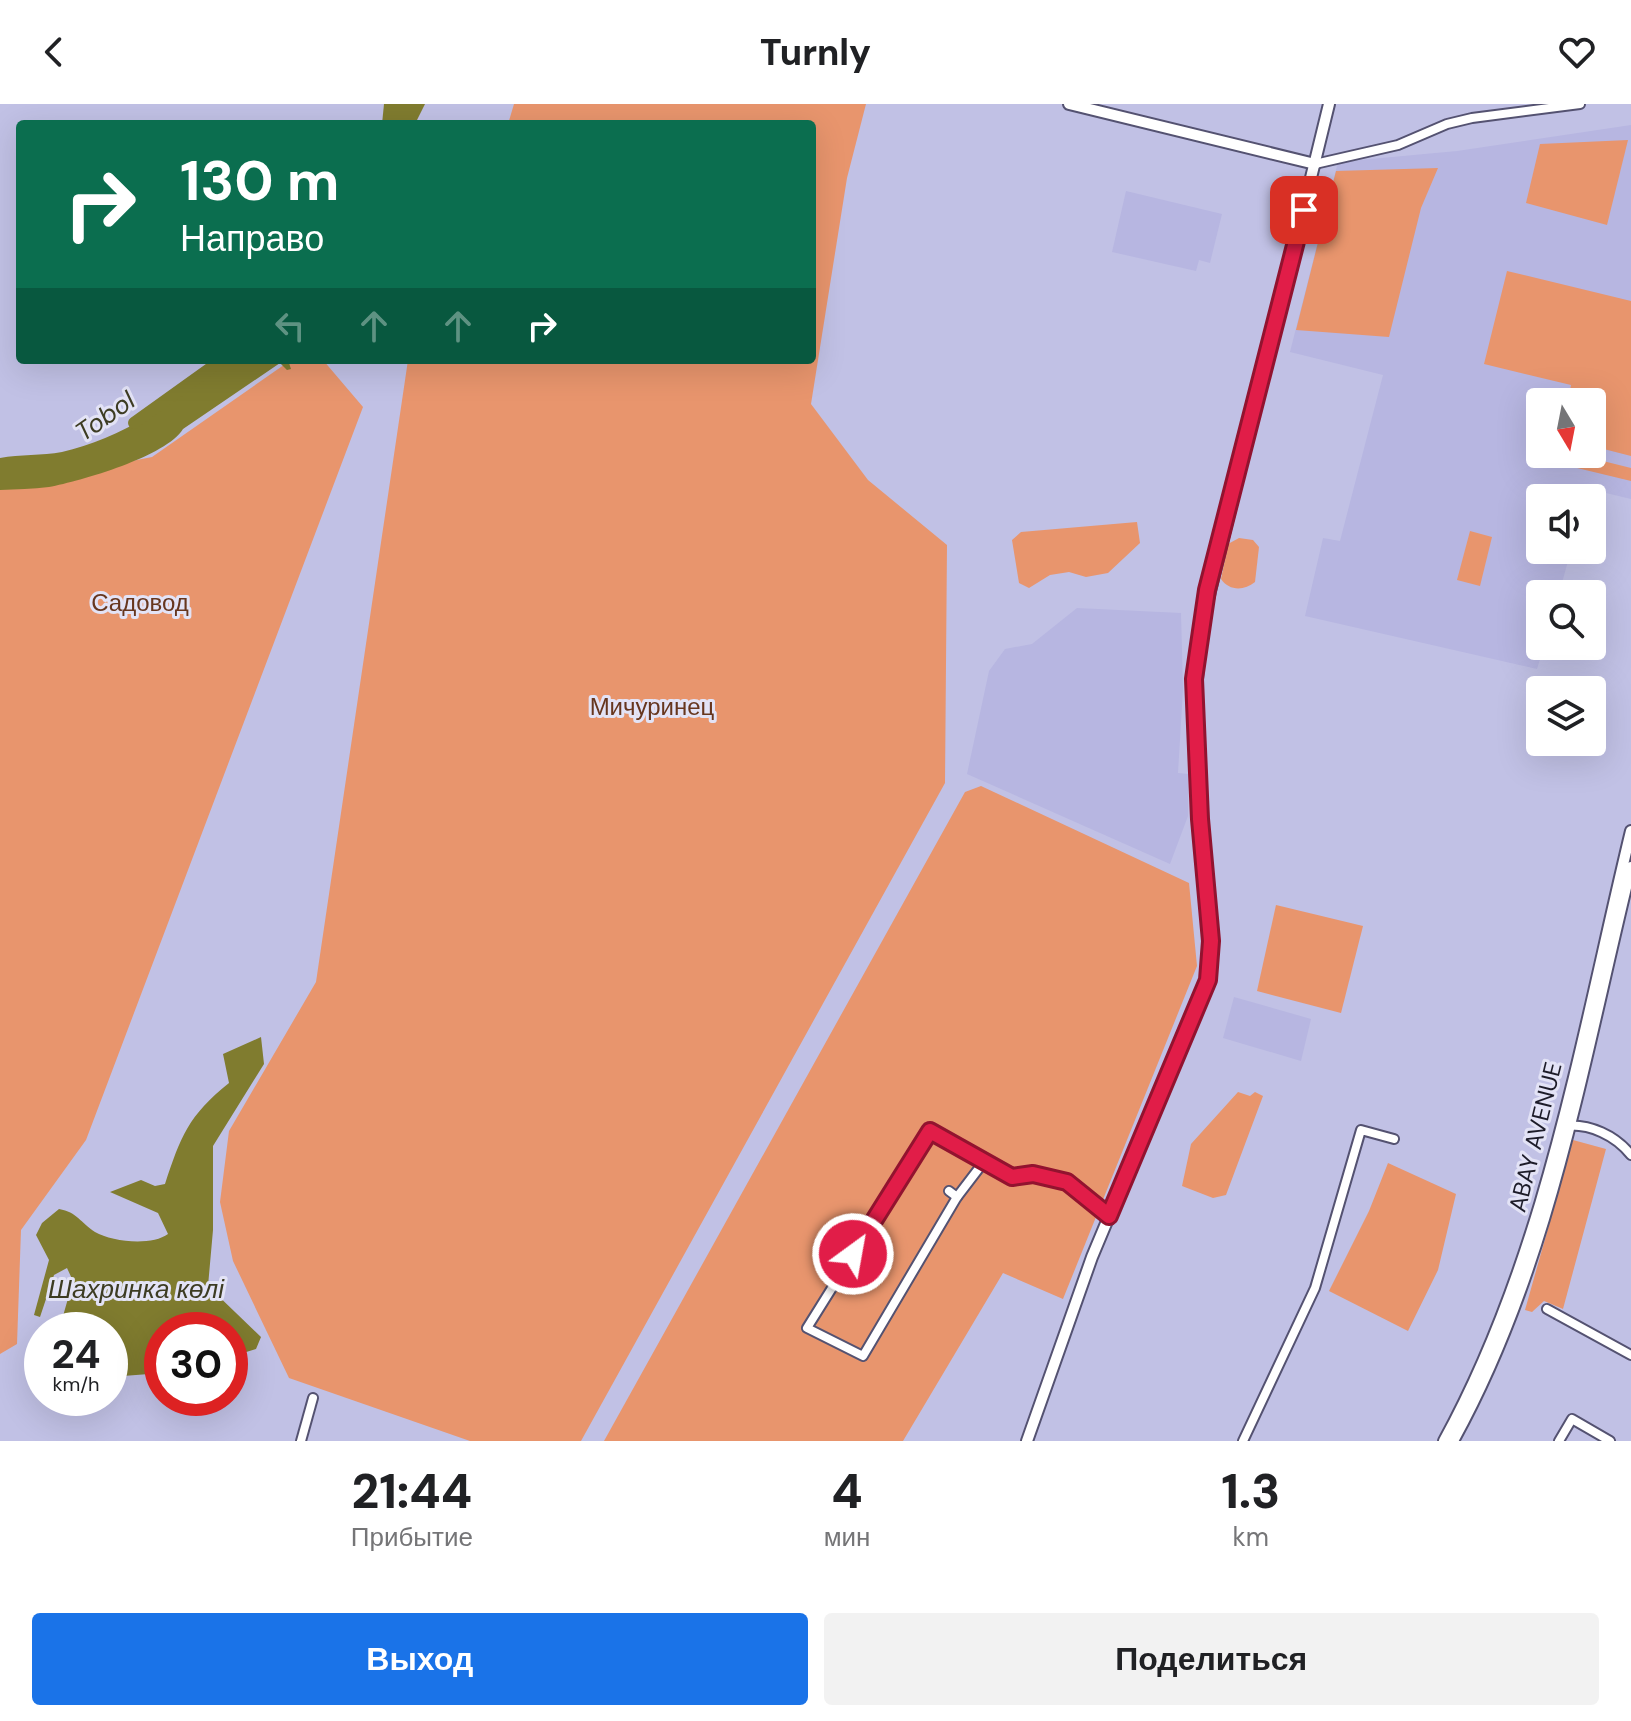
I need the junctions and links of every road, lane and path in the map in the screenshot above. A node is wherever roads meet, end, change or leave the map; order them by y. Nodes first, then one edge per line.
1 (1069, 104) edge
2 (1329, 104) edge
3 (1580, 104) edge
4 (1315, 164) junction
5 (1631, 831) edge
6 (1631, 867) edge
7 (1623, 903) edge
8 (1564, 1126) junction
9 (1394, 1139) dead end
10 (1631, 1155) edge
11 (983, 1163) junction
12 (1109, 1216) junction
13 (1547, 1309) dead end
14 (1631, 1355) edge
15 (313, 1398) dead end
16 (301, 1441) edge
17 (1027, 1441) edge
18 (1243, 1441) edge
19 (1444, 1441) edge
20 (1453, 1441) edge
21 (1559, 1441) edge
22 (1610, 1441) edge

1 - 4 main road
2 - 4 main road
3 - 4 street
4 - 12 main road
5 - 7 main road, ABAY AVENUE
6 - 7 main road, ABAY AVENUE
7 - 8 main road, ABAY AVENUE
8 - 10 street
8 - 19 main road, ABAY AVENUE
8 - 20 main road, ABAY AVENUE
9 - 18 street
11 - 11 street
11 - 12 street
12 - 17 main road
13 - 14 street
15 - 16 street
21 - 22 street

